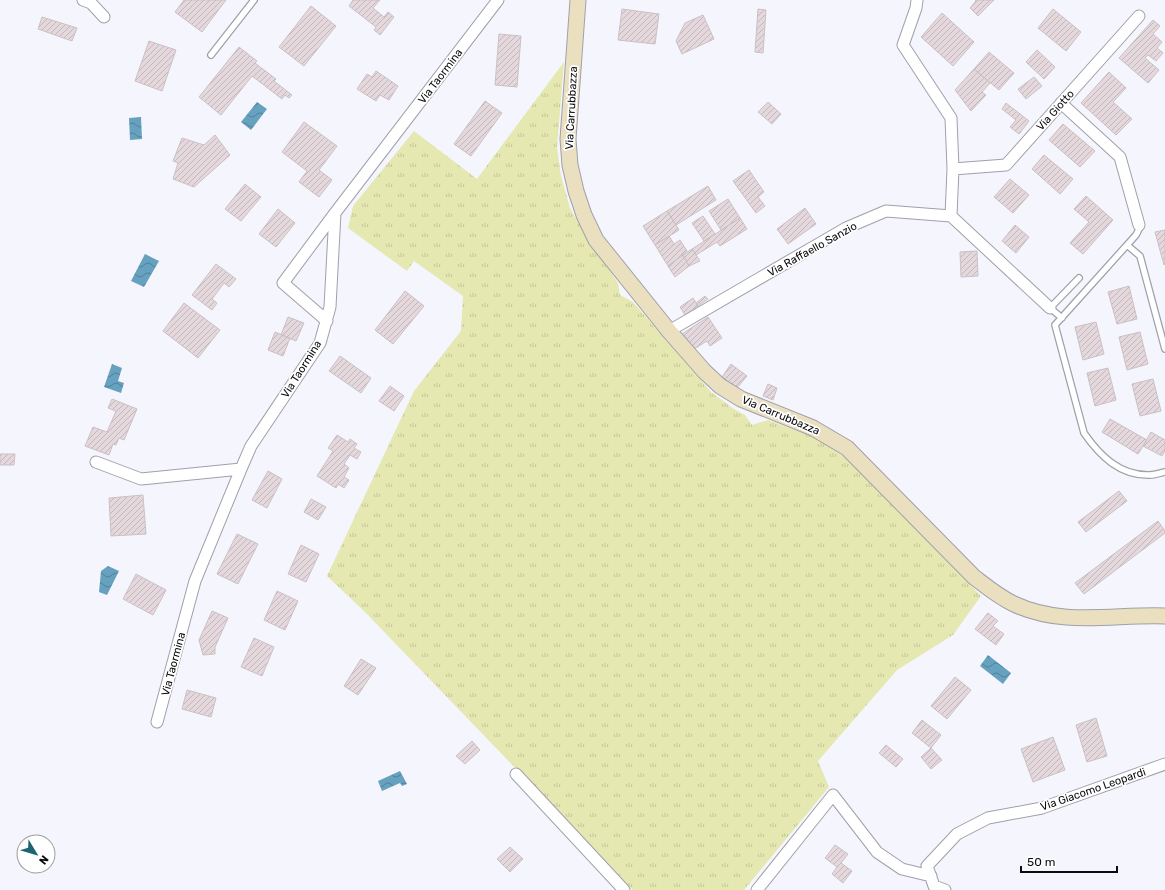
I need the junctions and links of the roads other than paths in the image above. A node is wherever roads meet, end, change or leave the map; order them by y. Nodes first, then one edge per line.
1 (83, 0) edge
2 (254, 0) edge
3 (498, 0) edge
4 (578, 0) edge
5 (917, 0) edge
6 (1139, 16) dead end
7 (104, 17) dead end
8 (211, 55) dead end
9 (1061, 103) junction
10 (953, 169) junction
11 (335, 213) junction
12 (952, 216) junction
13 (1140, 225) joint
14 (1127, 245) junction
15 (1079, 278) dead end
16 (1050, 308) junction
17 (1062, 318) junction
18 (327, 321) junction
19 (669, 331) junction
20 (1165, 349) edge
21 (96, 462) dead end
22 (241, 469) junction
23 (1165, 472) edge
24 (1165, 616) edge
25 (157, 722) dead end
26 (1165, 764) edge
27 (516, 774) dead end
28 (931, 876) junction
29 (624, 890) edge
30 (757, 890) edge
31 (945, 890) edge

1 - 7 street
2 - 8 lane
3 - 11 street, Via Taormina
4 - 19 main road, Via Carrubbazza
5 - 10 street
6 - 9 street, Via Giotto
9 - 10 street, Via Giotto
9 - 13 street
10 - 12 street
11 - 18 street, Via Taormina
11 - 18 street
12 - 16 street
12 - 19 street, Via Raffaello Sanzio
13 - 14 lane
14 - 17 lane
14 - 20 lane
15 - 16 lane
16 - 17 lane
17 - 23 lane
18 - 22 street, Via Taormina
19 - 24 main road, Via Carrubbazza
21 - 22 street
22 - 25 street, Via Taormina
26 - 28 street, Via Giacomo Leopardi
27 - 29 street
28 - 30 street
28 - 31 street

